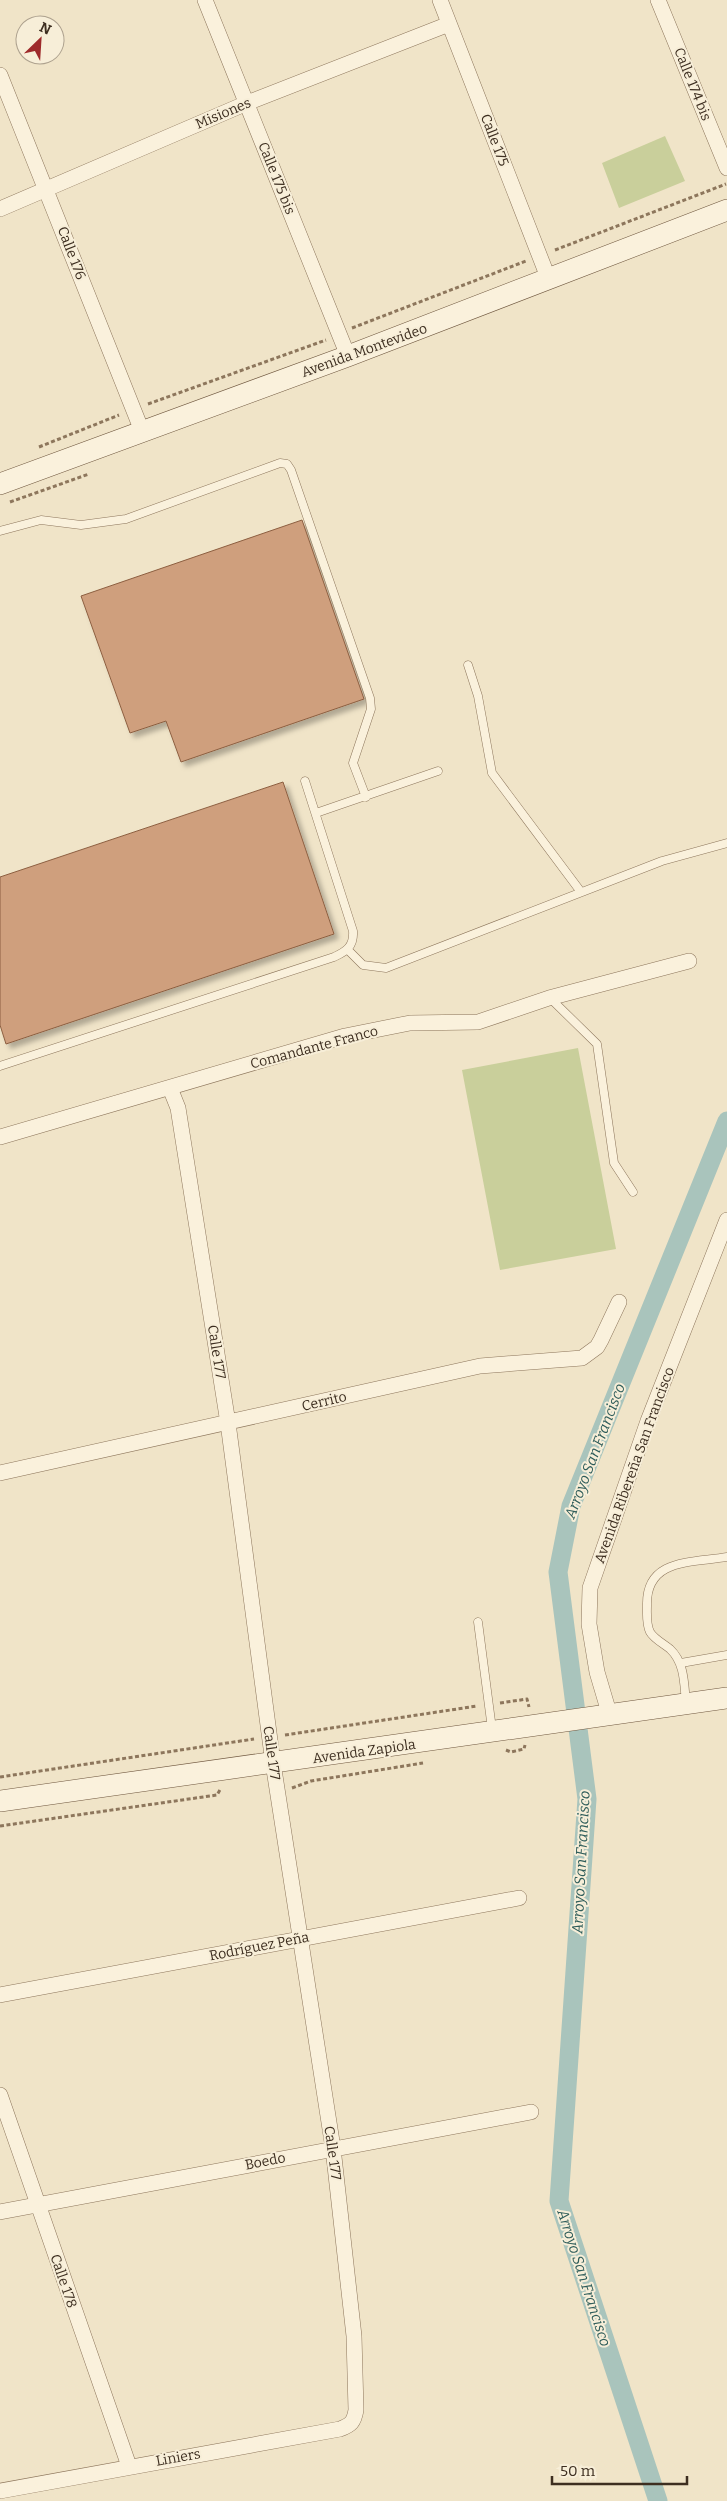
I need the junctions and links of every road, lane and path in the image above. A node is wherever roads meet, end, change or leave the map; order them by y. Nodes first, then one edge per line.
1 (205, 0) edge
2 (440, 0) edge
3 (658, 0) edge
4 (449, 24) junction
5 (0, 75) edge
6 (247, 103) junction
7 (727, 168) edge
8 (727, 184) edge
9 (48, 190) junction
10 (0, 209) edge
11 (727, 210) edge
12 (540, 256) junction
13 (549, 280) junction
14 (339, 334) junction
15 (348, 356) junction
16 (134, 409) junction
17 (142, 431) junction
18 (36, 448) dead end
19 (0, 484) edge
20 (0, 531) edge
21 (468, 665) dead end
22 (438, 771) dead end
23 (306, 781) dead end
24 (366, 797) junction
25 (316, 813) junction
26 (727, 843) edge
27 (581, 892) junction
28 (348, 950) junction
29 (689, 961) dead end
30 (549, 998) junction
31 (0, 1066) edge
32 (170, 1088) junction
33 (0, 1137) edge
34 (634, 1192) dead end
35 (727, 1220) edge
36 (619, 1302) dead end
37 (228, 1423) junction
38 (0, 1473) edge
39 (727, 1557) edge
40 (478, 1622) dead end
41 (727, 1655) edge
42 (681, 1663) junction
43 (727, 1698) edge
44 (686, 1705) junction
45 (602, 1717) junction
46 (492, 1732) junction
47 (273, 1763) junction
48 (0, 1801) edge
49 (519, 1898) dead end
50 (302, 1938) junction
51 (0, 1995) edge
52 (0, 2096) edge
53 (531, 2112) dead end
54 (333, 2148) junction
55 (38, 2205) junction
56 (0, 2212) edge
57 (354, 2420) joint
58 (129, 2466) junction
59 (0, 2490) edge

1 - 6 street, Calle 175 bis
2 - 4 street, Calle 175
3 - 7 street, Calle 174 bis
4 - 6 street, Misiones
4 - 12 street, Calle 175
5 - 9 street, Calle 176
6 - 9 street, Misiones
6 - 14 street, Calle 175 bis
8 - 12 path
9 - 10 street, Misiones
9 - 16 street, Calle 176
11 - 13 street, Avenida Montevideo
12 - 13 street, Calle 175
12 - 14 path
13 - 15 street, Avenida Montevideo
14 - 15 street, Calle 175 bis
14 - 16 path
15 - 17 street, Avenida Montevideo
16 - 17 street, Calle 176
16 - 18 path
17 - 19 street, Avenida Montevideo
20 - 24 lane
21 - 27 lane
22 - 24 lane
23 - 25 lane
24 - 25 lane
25 - 28 lane
26 - 27 lane
27 - 28 lane
28 - 31 lane
29 - 30 street, Comandante Franco
30 - 32 street, Comandante Franco
30 - 34 lane
32 - 33 street, Comandante Franco
32 - 37 street, Calle 177
35 - 45 street, Avenida Ribereña San Francisco
36 - 37 street, Cerrito
37 - 38 street, Cerrito
37 - 47 street, Calle 177
39 - 42 lane
40 - 46 lane
41 - 42 lane
42 - 44 lane
43 - 44 street, Avenida Zapiola
44 - 45 street, Avenida Zapiola
45 - 46 street, Avenida Zapiola
46 - 47 street, Avenida Zapiola
47 - 48 street, Avenida Zapiola
47 - 50 street, Calle 177
49 - 50 street, Rodríguez Peña
50 - 51 street, Rodríguez Peña
50 - 54 street, Calle 177
52 - 55 street, Calle 178
53 - 54 street, Boedo
54 - 55 street, Boedo
54 - 57 street, Calle 177
55 - 56 street, Boedo
55 - 58 street, Calle 178
57 - 58 street, Liniers
58 - 59 street, Liniers

